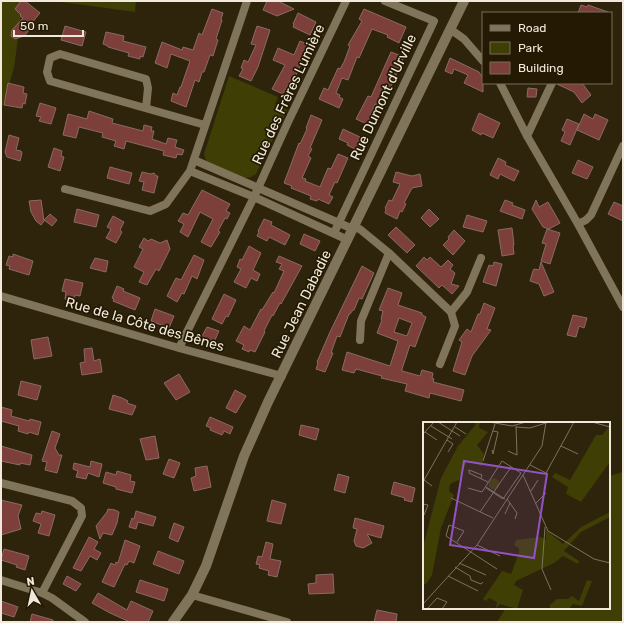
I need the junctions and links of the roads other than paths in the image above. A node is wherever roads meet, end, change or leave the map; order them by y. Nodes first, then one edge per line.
1 (247, 1) edge
2 (346, 1) edge
3 (384, 1) edge
4 (464, 1) edge
5 (450, 29) junction
6 (482, 60) edge
7 (501, 84) edge
8 (552, 84) edge
9 (146, 108) junction
10 (205, 125) junction
11 (527, 136) junction
12 (623, 146) edge
13 (194, 160) junction
14 (190, 171) junction
15 (258, 188) junction
16 (65, 189) dead end
17 (254, 197) junction
18 (338, 223) junction
19 (578, 224) junction
20 (354, 227) junction
21 (334, 233) junction
22 (348, 240) junction
23 (389, 253) junction
24 (481, 258) dead end
25 (1, 296) edge
26 (623, 307) edge
27 (451, 312) junction
28 (360, 340) dead end
29 (179, 348) junction
30 (440, 364) dead end
31 (282, 376) junction
32 (1, 483) edge
33 (1, 580) edge
34 (42, 593) junction
35 (192, 595) junction
36 (85, 622) edge
37 (173, 622) edge
38 (287, 622) edge

1 - 10 street
2 - 15 street, Rue des Frères Lumière
3 - 18 street, Rue Dumont d'Urville
4 - 5 street, Rue Jean Dabadie
5 - 6 street
5 - 20 street, Rue Jean Dabadie
7 - 11 street
8 - 11 street
9 - 9 street
9 - 10 street
10 - 13 street
11 - 19 street
12 - 19 street
13 - 14 street
13 - 15 street
14 - 16 street
14 - 17 street
15 - 17 street, Rue des Frères Lumière
15 - 18 street
17 - 21 street
17 - 29 street, Rue des Frères Lumière
18 - 20 street
18 - 21 street, Rue Dumont d'Urville
19 - 26 street
20 - 22 street, Rue Jean Dabadie
20 - 23 street
21 - 22 street
22 - 31 street, Rue Jean Dabadie
23 - 27 street
23 - 28 street
24 - 27 street
25 - 29 street, Rue de la Côte des Bênes
27 - 30 street
29 - 31 street, Rue de la Côte des Bênes
31 - 35 street, Rue Jean Dabadie
32 - 34 street
33 - 34 street
34 - 36 street
35 - 37 street, Rue Jean Dabadie
35 - 38 street

